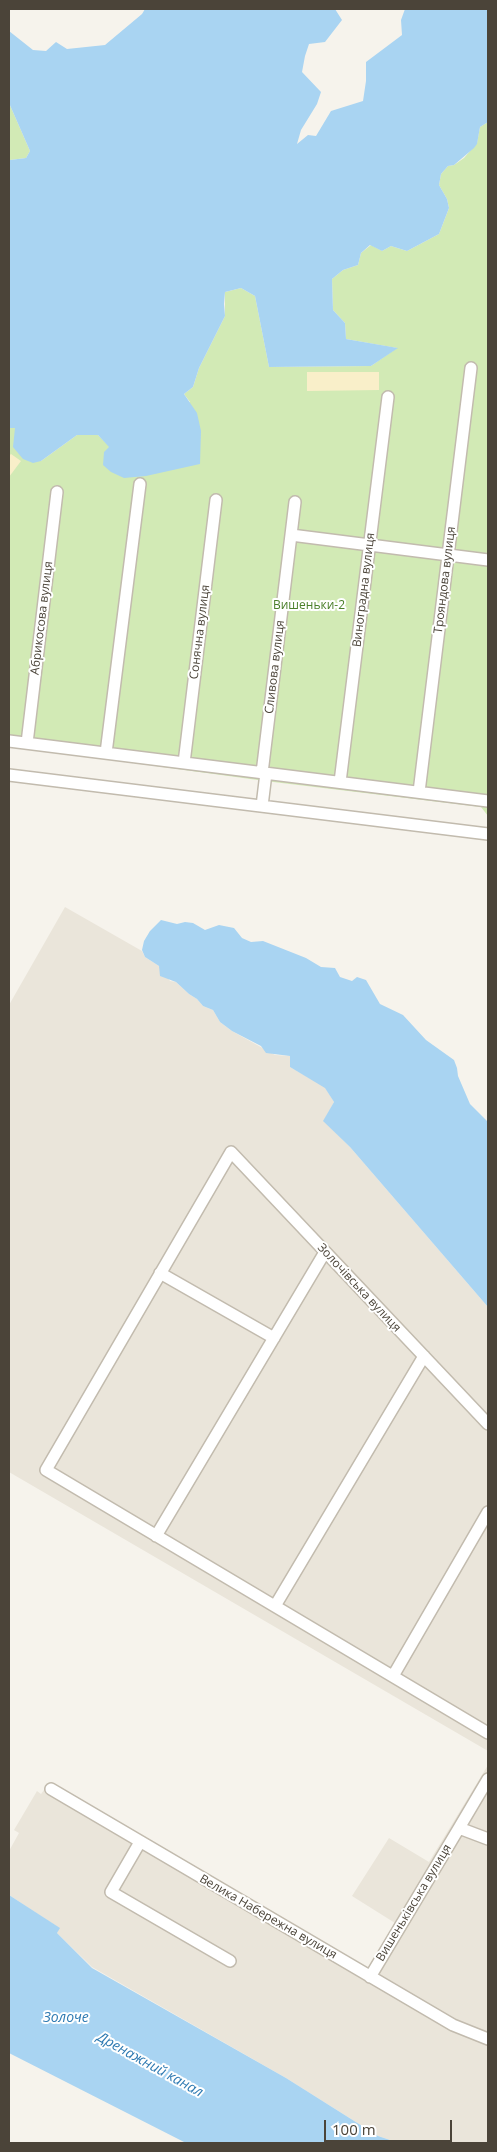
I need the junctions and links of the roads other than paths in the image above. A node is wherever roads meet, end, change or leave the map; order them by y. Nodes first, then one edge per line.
1 (471, 368) dead end
2 (388, 396) dead end
3 (140, 484) dead end
4 (57, 492) dead end
5 (216, 500) dead end
6 (295, 502) dead end
7 (291, 535) junction
8 (369, 545) junction
9 (448, 554) junction
10 (488, 560) edge
11 (9, 741) edge
12 (27, 743) junction
13 (106, 753) junction
14 (184, 763) junction
15 (264, 773) junction
16 (9, 775) edge
17 (340, 782) junction
18 (419, 792) junction
19 (488, 801) edge
20 (262, 806) junction
21 (488, 834) edge
22 (325, 1252) junction
23 (160, 1273) junction
24 (274, 1338) junction
25 (424, 1356) junction
26 (488, 1424) edge
27 (488, 1512) edge
28 (156, 1536) junction
29 (275, 1606) junction
30 (392, 1676) junction
31 (488, 1733) edge
32 (488, 1778) edge
33 (51, 1789) dead end
34 (459, 1828) junction
35 (488, 1839) edge
36 (140, 1842) junction
37 (230, 1962) dead end
38 (370, 1977) junction
39 (488, 2039) edge

1 - 9 street, Трояндова вулиця
2 - 8 street, Виноградна вулиця
3 - 13 street
4 - 12 street, Абрикосова вулиця
5 - 14 street, Сонячна вулиця
6 - 7 street, Сливова вулиця
7 - 8 street
7 - 15 street, Сливова вулиця
8 - 9 street
8 - 17 street, Виноградна вулиця
9 - 10 street
9 - 18 street, Трояндова вулиця
11 - 12 street
12 - 13 street
13 - 14 street
14 - 15 street
15 - 17 street
15 - 20 street, Сливова вулиця
16 - 20 street
17 - 18 street
18 - 19 street
20 - 21 street
22 - 23 street, Золочівська вулиця
22 - 24 street
22 - 25 street, Золочівська вулиця
23 - 24 street
23 - 28 street
24 - 28 street
25 - 26 street, Золочівська вулиця
25 - 29 street
27 - 30 street
28 - 29 street
29 - 30 street
30 - 31 street
32 - 34 street, Вишеньківська вулиця
33 - 36 street, Велика Набережна вулиця
34 - 35 street
34 - 38 street, Вишеньківська вулиця
36 - 37 street
36 - 38 street, Велика Набережна вулиця
38 - 39 street, Велика Набережна вулиця

